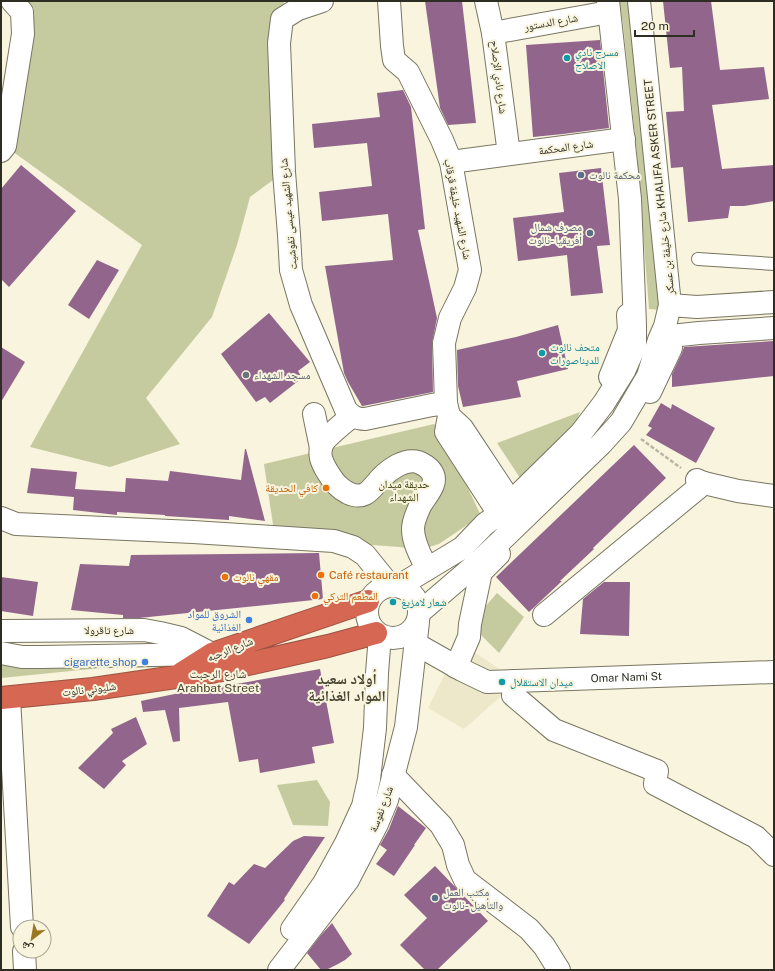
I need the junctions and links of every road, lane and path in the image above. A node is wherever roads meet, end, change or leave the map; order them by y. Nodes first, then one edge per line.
1 (12, 1) edge
2 (322, 1) edge
3 (390, 1) edge
4 (486, 1) edge
5 (639, 1) edge
6 (606, 7) edge
7 (493, 33) junction
8 (619, 139) junction
9 (1, 151) edge
10 (509, 154) junction
11 (451, 162) junction
12 (698, 259) dead end
13 (774, 264) edge
14 (774, 302) edge
15 (670, 305) junction
16 (774, 328) edge
17 (665, 338) junction
18 (448, 409) junction
19 (314, 414) dead end
20 (352, 416) junction
21 (641, 439) dead end
22 (321, 448) junction
23 (700, 482) junction
24 (774, 496) edge
25 (508, 512) junction
26 (1, 518) edge
27 (427, 568) junction
28 (394, 586) junction
29 (368, 601) junction
30 (544, 615) dead end
31 (419, 617) junction
32 (1, 631) edge
33 (378, 634) junction
34 (416, 644) junction
35 (1, 653) edge
36 (212, 654) junction
37 (456, 667) junction
38 (774, 672) edge
39 (176, 676) junction
40 (514, 681) junction
41 (4, 700) edge
42 (393, 775) junction
43 (774, 855) edge
44 (21, 919) edge
45 (24, 959) edge
46 (25, 970) edge
47 (264, 970) edge
48 (279, 970) edge
49 (559, 970) edge

1 - 9 street
2 - 20 street, شارع الشهيد عيسى تفوشيت
3 - 11 street, شارع الشهيد خليفة قرقاب
4 - 7 street, شارع نادي الإصلاح
5 - 15 street, شارع خليفة بن عسكر KHALIFA ASKER STREET
6 - 7 street, شارع الدستور
6 - 8 street, شارع خليفة بن عسكر KHALIFA ASKER STREET
7 - 10 street, شارع نادي الإصلاح
8 - 10 street, شارع المحكمة
8 - 25 street, شارع خليفة بن عسكر KHALIFA ASKER STREET
10 - 11 street, شارع المحكمة
11 - 18 street, شارع الشهيد خليفة قرقاب
12 - 13 lane
14 - 15 street
15 - 17 street, شارع خليفة بن عسكر KHALIFA ASKER STREET
16 - 17 street
17 - 25 street, شارع خليفة بن عسكر KHALIFA ASKER STREET
17 - 37 street
18 - 20 street
18 - 25 street
19 - 22 street
20 - 22 street
21 - 23 path
22 - 27 street
23 - 24 street
23 - 30 street
25 - 27 street, شارع خليفة بن عسكر KHALIFA ASKER STREET
25 - 31 street, شارع خليفة بن عسكر KHALIFA ASKER STREET
26 - 28 street
27 - 28 street, شارع خليفة بن عسكر KHALIFA ASKER STREET
28 - 29 street
28 - 31 street
29 - 33 street
29 - 36 highway, شارع الرحبه
31 - 33 street
31 - 34 street, شارع نفوسة
32 - 36 street, شارع تاقرولا
33 - 39 highway, شارع الرحبه
33 - 47 street, شارع نفوسة
34 - 37 street, Omar Nami St
34 - 42 street, شارع نفوسة
35 - 36 street
36 - 39 highway, شارع الرحبه
37 - 40 street, Omar Nami St
38 - 40 street, Omar Nami St
39 - 41 highway, شليوني نالوت
40 - 43 street
41 - 44 street
42 - 48 street, شارع نفوسة
42 - 49 street
45 - 46 street

